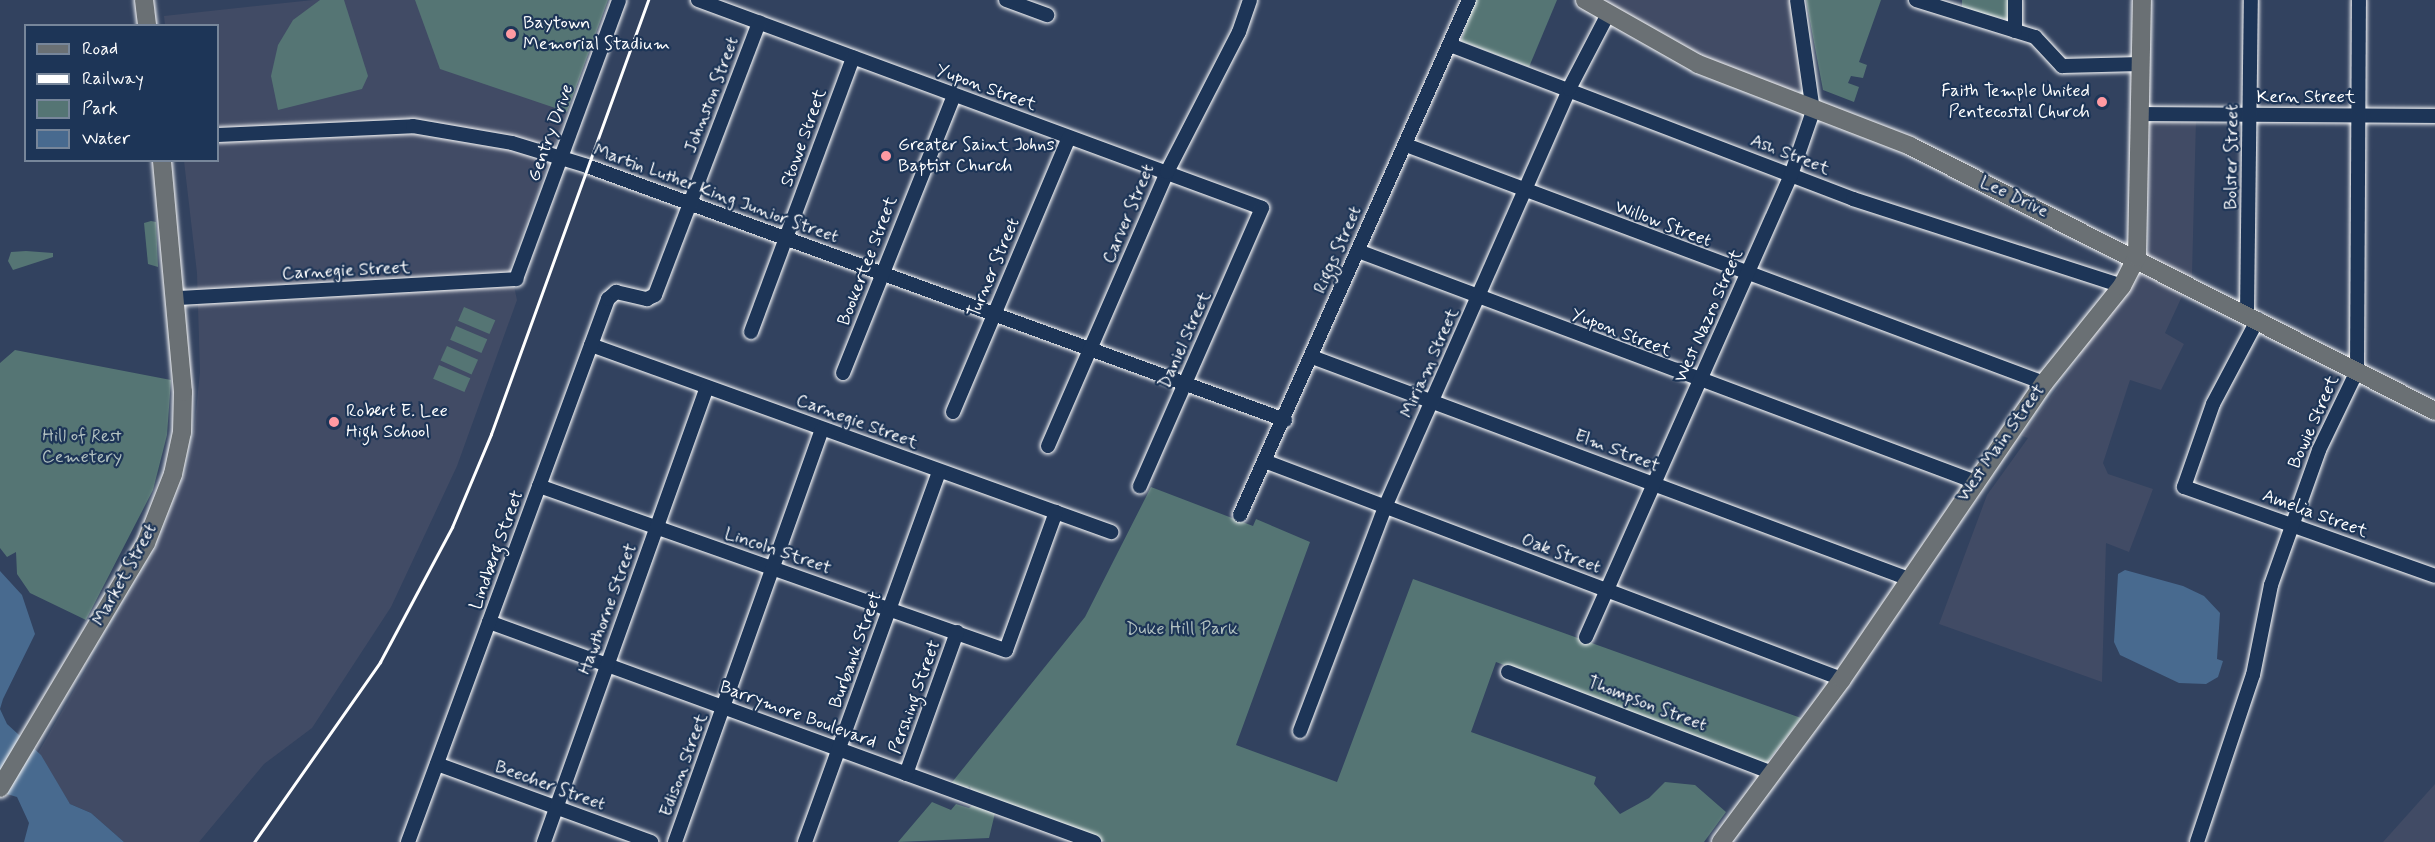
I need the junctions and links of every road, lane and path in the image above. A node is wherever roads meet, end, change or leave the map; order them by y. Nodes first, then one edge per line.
1 (144, 0) edge
2 (619, 0) edge
3 (698, 0) edge
4 (1006, 0) edge
5 (1250, 0) edge
6 (1468, 0) edge
7 (1585, 0) edge
8 (1797, 0) edge
9 (1916, 0) edge
10 (2015, 0) edge
11 (2142, 0) edge
12 (2251, 0) edge
13 (2359, 0) edge
14 (724, 4) edge
15 (1047, 15) dead end
16 (1607, 16) junction
17 (759, 22) junction
18 (147, 24) edge
19 (2015, 31) junction
20 (1450, 45) junction
21 (853, 57) junction
22 (2141, 64) junction
23 (1569, 89) junction
24 (954, 95) junction
25 (1813, 111) junction
26 (2141, 114) junction
27 (2250, 115) junction
28 (2358, 116) junction
29 (2435, 116) edge
30 (219, 135) edge
31 (1069, 137) junction
32 (1406, 146) junction
33 (562, 158) junction
34 (162, 162) edge
35 (1167, 172) junction
36 (1791, 175) junction
37 (1525, 189) junction
38 (691, 203) junction
39 (1262, 208) joint
40 (785, 239) junction
41 (1358, 251) junction
42 (2137, 257) junction
43 (880, 274) junction
44 (1747, 276) junction
45 (516, 279) joint
46 (2122, 286) junction
47 (635, 297) joint
48 (177, 298) junction
49 (1479, 298) junction
50 (994, 315) junction
51 (2253, 316) junction
52 (751, 332) dead end
53 (591, 345) junction
54 (1091, 349) junction
55 (1312, 357) junction
56 (2357, 371) junction
57 (843, 373) dead end
58 (1698, 382) junction
59 (1186, 383) junction
60 (2044, 383) junction
61 (707, 387) junction
62 (1432, 401) junction
63 (2435, 411) edge
64 (953, 412) dead end
65 (1285, 420) junction
66 (822, 429) junction
67 (1048, 446) dead end
68 (1267, 462) junction
69 (939, 471) junction
70 (1974, 481) junction
71 (1654, 484) junction
72 (539, 486) junction
73 (1140, 486) dead end
74 (2184, 487) joint
75 (1385, 507) junction
76 (1056, 512) junction
77 (1240, 515) dead end
78 (2292, 525) junction
79 (657, 527) junction
80 (1111, 532) dead end
81 (774, 568) junction
82 (2435, 576) edge
83 (1909, 579) junction
84 (1604, 590) junction
85 (891, 609) junction
86 (489, 622) junction
87 (957, 632) junction
88 (1586, 636) dead end
89 (607, 665) junction
90 (1508, 672) dead end
91 (1842, 679) junction
92 (724, 707) junction
93 (1300, 731) dead end
94 (838, 750) junction
95 (437, 764) junction
96 (1772, 773) junction
97 (906, 774) junction
98 (0, 788) edge
99 (556, 807) junction
100 (408, 842) edge
101 (544, 842) edge
102 (651, 842) edge
103 (675, 842) edge
104 (805, 842) edge
105 (1094, 842) edge
106 (1721, 842) edge
107 (2197, 842) edge

1 - 18 main road
2 - 33 street, Gentry Drive
3 - 14 street, Yupon Street
4 - 15 street
5 - 35 street, Carver Street
6 - 20 street, Riggs Street
7 - 16 main road, Lee Drive
8 - 25 street, West Nazro Street
9 - 19 street
10 - 19 street
11 - 22 main road, West Main Street
12 - 27 street, Bolster Street
13 - 28 street, Bowie Street
14 - 17 street, Yupon Street
16 - 23 street, Miriam Street
16 - 25 main road, Lee Drive
17 - 21 street, Yupon Street
17 - 38 street, Johnston Street
19 - 22 street
20 - 23 street, Ash Street
20 - 32 street, Riggs Street
21 - 24 street, Yupon Street
21 - 40 street, Stowe Street
22 - 26 main road, West Main Street
23 - 36 street, Ash Street
23 - 37 street, Miriam Street
24 - 31 street, Yupon Street
24 - 43 street, Bookertee Street
25 - 36 street, West Nazro Street
25 - 42 main road, Lee Drive
26 - 27 street, Kern Street
26 - 42 main road, West Main Street
27 - 28 street, Kern Street
27 - 51 street, Bolster Street
28 - 29 street, Kern Street
28 - 56 street, Bowie Street
30 - 33 street, Martin Luther King Junior Street
31 - 35 street, Yupon Street
31 - 50 street, Turner Street
32 - 37 street, Willow Street
32 - 41 street, Riggs Street
33 - 38 street, Martin Luther King Junior Street
33 - 45 street, Gentry Drive
34 - 48 main road, Market Street
35 - 39 street, Yupon Street
35 - 54 street, Carver Street
36 - 44 street, West Nazro Street
36 - 46 street, Ash Street
37 - 44 street, Willow Street
37 - 49 street, Miriam Street
38 - 40 street, Martin Luther King Junior Street
38 - 47 street, Johnston Street
39 - 59 street, Daniel Street
40 - 43 street, Martin Luther King Junior Street
40 - 52 street, Stowe Street
41 - 49 street, Yupon Street
41 - 55 street, Riggs Street
42 - 46 main road, West Main Street
42 - 51 main road, Lee Drive
43 - 50 street, Martin Luther King Junior Street
43 - 57 street, Bookertee Street
44 - 58 street, West Nazro Street
44 - 60 street, Willow Street
45 - 48 street, Carnegie Street
46 - 60 main road, West Main Street
47 - 53 street, Lindberg Street
48 - 98 main road, Market Street
49 - 58 street, Yupon Street
49 - 62 street, Miriam Street
50 - 54 street, Martin Luther King Junior Street
50 - 64 street, Turner Street
51 - 56 main road, Lee Drive
51 - 74 street, Bolster Street
53 - 61 street, Carnegie Street
53 - 72 street, Lindberg Street
54 - 59 street, Martin Luther King Junior Street
54 - 67 street, Carver Street
55 - 62 street, Elm Street
55 - 65 street, Riggs Street
56 - 63 main road, Lee Drive
56 - 78 street, Bowie Street
58 - 70 street, Yupon Street
58 - 71 street, West Nazro Street
59 - 65 street, Martin Luther King Junior Street
59 - 73 street, Daniel Street
60 - 70 main road, West Main Street
61 - 66 street, Carnegie Street
61 - 79 street, Hawthorne Street
62 - 71 street, Elm Street
62 - 75 street, Miriam Street
65 - 68 street, Riggs Street
66 - 69 street, Carnegie Street
66 - 81 street, Edison Street
68 - 75 street, Oak Street
68 - 77 street, Riggs Street
69 - 76 street, Carnegie Street
69 - 85 street, Burbank Street
70 - 83 main road, West Main Street
71 - 83 street, Elm Street
71 - 84 street, West Nazro Street
72 - 79 street, Lincoln Street
72 - 86 street, Lindberg Street
74 - 78 street, Amelia Street
75 - 84 street, Oak Street
75 - 93 street, Miriam Street
76 - 80 street, Carnegie Street
76 - 87 street, Lincoln Street
78 - 82 street, Amelia Street
78 - 107 street, Bowie Street
79 - 81 street, Lincoln Street
79 - 89 street, Hawthorne Street
81 - 85 street, Lincoln Street
81 - 92 street, Edison Street
83 - 91 main road, West Main Street
84 - 88 street, West Nazro Street
84 - 91 street, Oak Street
85 - 87 street, Lincoln Street
85 - 94 street, Burbank Street
86 - 89 street, Barrymore Boulevard
86 - 95 street, Lindberg Street
87 - 97 street, Pershing Street
89 - 92 street, Barrymore Boulevard
89 - 99 street, Hawthorne Street
90 - 96 street, Thompson Street
91 - 96 main road, West Main Street
92 - 94 street, Barrymore Boulevard
92 - 103 street, Edison Street
94 - 97 street, Barrymore Boulevard
94 - 104 street, Burbank Street
95 - 99 street, Beecher Street
95 - 100 street, Lindberg Street
96 - 106 main road, West Main Street
97 - 105 street, Barrymore Boulevard
99 - 101 street, Hawthorne Street
99 - 102 street, Beecher Street

